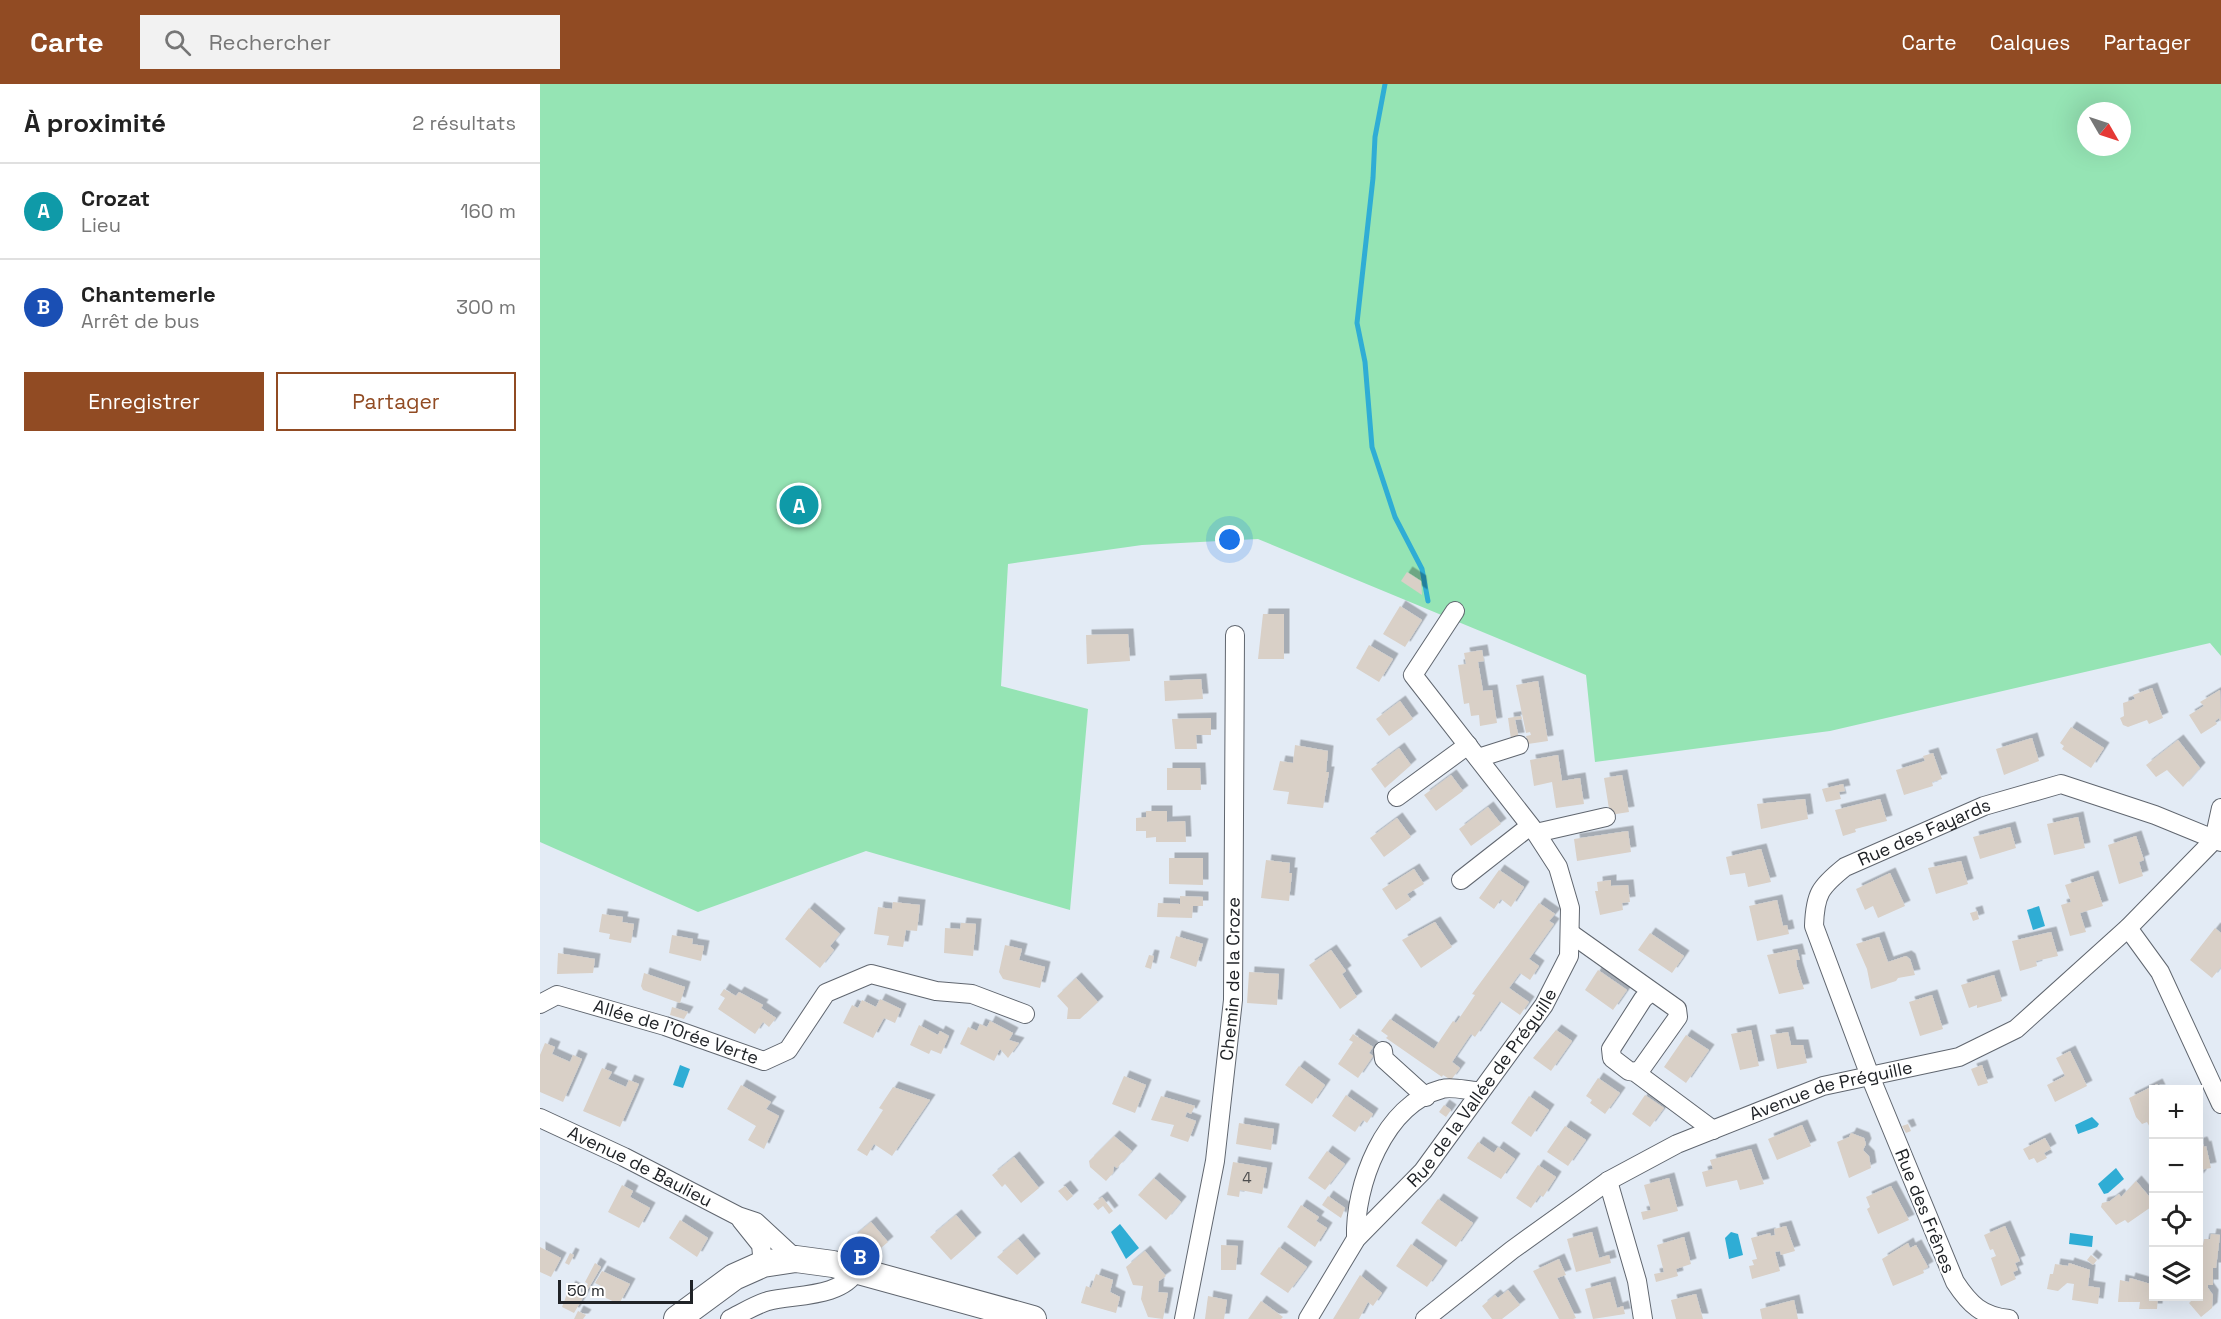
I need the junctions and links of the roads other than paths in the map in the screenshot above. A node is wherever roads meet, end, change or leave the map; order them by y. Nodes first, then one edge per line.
1 (1455, 611) dead end
2 (1235, 634) dead end
3 (1519, 745) dead end
4 (1473, 751) junction
5 (1397, 797) dead end
6 (2221, 808) edge
7 (1606, 817) dead end
8 (1533, 829) junction
9 (2217, 841) edge
10 (1461, 880) dead end
11 (2128, 928) junction
12 (1570, 933) junction
13 (1650, 993) junction
14 (540, 1004) edge
15 (1025, 1014) dead end
16 (1383, 1051) dead end
17 (1635, 1072) junction
18 (1870, 1076) junction
19 (1479, 1092) junction
20 (1426, 1097) junction
21 (2221, 1104) edge
22 (540, 1118) edge
23 (1713, 1130) junction
24 (1608, 1181) junction
25 (738, 1216) junction
26 (1356, 1239) junction
27 (796, 1259) junction
28 (763, 1264) junction
29 (857, 1270) junction
30 (677, 1319) edge
31 (730, 1319) edge
32 (1033, 1319) edge
33 (1184, 1319) edge
34 (1308, 1319) edge
35 (1425, 1319) edge
36 (1643, 1319) edge
37 (2009, 1319) edge

1 - 4 street, Rue de la Vallée de Préguille
2 - 33 street, Chemin de la Croze
3 - 4 street
4 - 5 street
4 - 8 street, Rue de la Vallée de Préguille
6 - 9 street
7 - 8 street
8 - 10 street
8 - 12 street, Rue de la Vallée de Préguille
9 - 11 street, Avenue de Préguille
9 - 18 street, Rue des Fayards
11 - 18 street, Avenue de Préguille
11 - 21 street
12 - 13 street
12 - 19 street, Rue de la Vallée de Préguille
13 - 17 street
13 - 17 street
14 - 15 street, Allée de l'Orée Verte
16 - 20 street
17 - 23 street
18 - 23 street, Avenue de Préguille
18 - 37 street, Rue des Frênes
19 - 20 street
19 - 26 street, Rue de la Vallée de Préguille
20 - 26 street
22 - 25 street, Avenue de Baulieu
23 - 24 street, Avenue de Préguille
24 - 35 street, Avenue de Préguille
24 - 36 street
25 - 27 street, Avenue de Baulieu
25 - 28 street
26 - 34 street, Rue de la Vallée de Préguille
27 - 28 main road
27 - 29 main road
28 - 30 main road
29 - 31 street
29 - 32 main road

